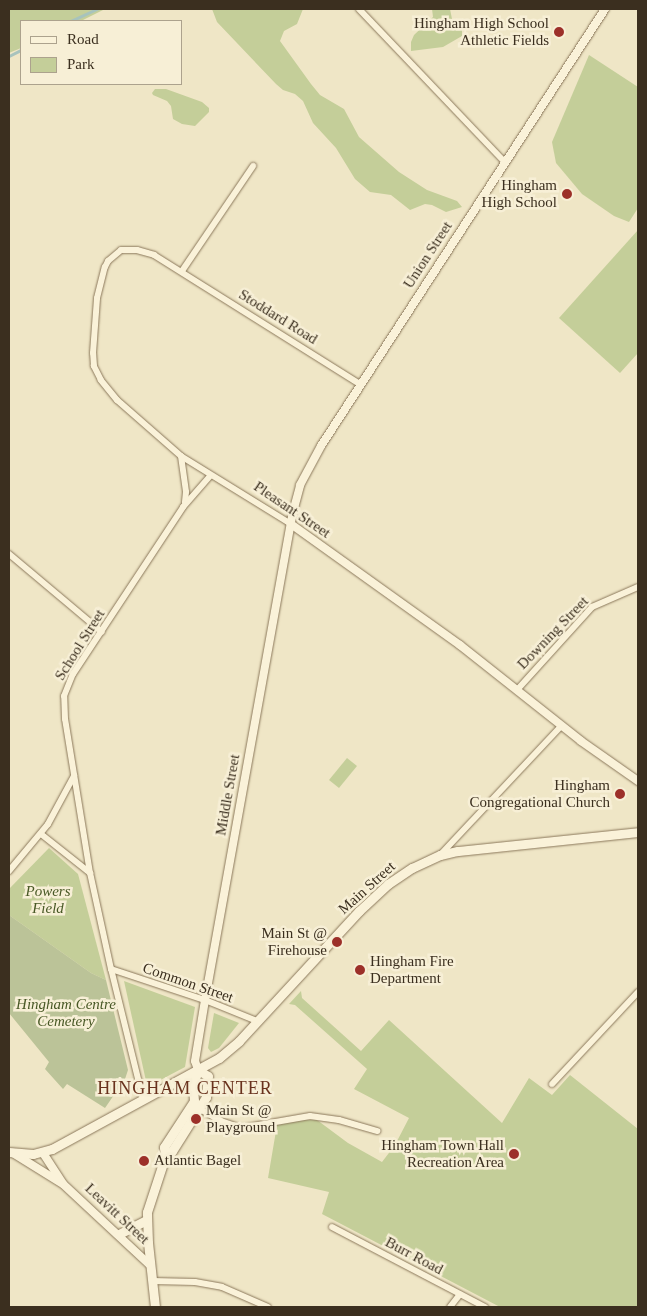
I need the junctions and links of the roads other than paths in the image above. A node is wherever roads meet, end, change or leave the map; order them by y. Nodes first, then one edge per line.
1 (359, 9) edge
2 (604, 9) edge
3 (504, 161) junction
4 (253, 166) dead end
5 (182, 271) junction
6 (361, 384) junction
7 (181, 456) junction
8 (210, 476) junction
9 (183, 508) junction
10 (291, 524) junction
11 (9, 554) edge
12 (638, 587) edge
13 (102, 632) junction
14 (517, 690) junction
15 (561, 726) junction
16 (74, 775) junction
17 (638, 782) edge
18 (638, 832) edge
19 (41, 834) junction
20 (440, 855) junction
21 (9, 871) edge
22 (90, 873) junction
23 (111, 969) junction
24 (638, 992) edge
25 (205, 1000) junction
26 (257, 1021) junction
27 (198, 1070) junction
28 (552, 1084) dead end
29 (143, 1099) junction
30 (195, 1107) junction
31 (377, 1131) dead end
32 (11, 1153) edge
33 (42, 1153) junction
34 (63, 1184) junction
35 (146, 1220) junction
36 (332, 1227) dead end
37 (118, 1234) junction
38 (150, 1265) junction
39 (153, 1281) junction
40 (460, 1294) junction
41 (155, 1307) edge
42 (268, 1307) edge
43 (450, 1307) edge
44 (485, 1307) edge

1 - 3 street
2 - 3 street, Union Street
3 - 6 street, Union Street
4 - 5 street
5 - 6 street, Stoddard Road
5 - 7 street, Pleasant Street
6 - 10 street, Union Street
7 - 8 street, Pleasant Street
7 - 9 street, School Street
8 - 9 street, School Street
8 - 10 street, Pleasant Street
9 - 13 street, School Street
10 - 14 street, Pleasant Street
10 - 25 street, Middle Street
11 - 13 street
12 - 14 street, Downing Street
13 - 16 street, School Street
14 - 15 street, Pleasant Street
15 - 17 street, Pleasant Street
15 - 20 street
16 - 19 street
16 - 22 street, School Street
18 - 20 main road, Main Street
19 - 21 street
19 - 22 street
20 - 26 main road, Main Street
22 - 23 street, School Street
23 - 25 street, Common Street
23 - 29 street, School Street
24 - 28 street
25 - 26 street, Common Street
25 - 27 street, Middle Street
26 - 27 main road, Main Street
27 - 29 main road, Main Street
27 - 30 main road
27 - 30 main road
29 - 33 main road, Main Street
30 - 31 street
30 - 35 main road
32 - 33 main road
32 - 34 street, Leavitt Street
33 - 34 street, Leavitt Street
34 - 37 street, Leavitt Street
35 - 37 main road
35 - 38 main road
36 - 40 street, Burr Road
37 - 38 street, Leavitt Street
38 - 39 main road
39 - 41 main road
39 - 42 street
40 - 43 street
40 - 44 street, Burr Road

